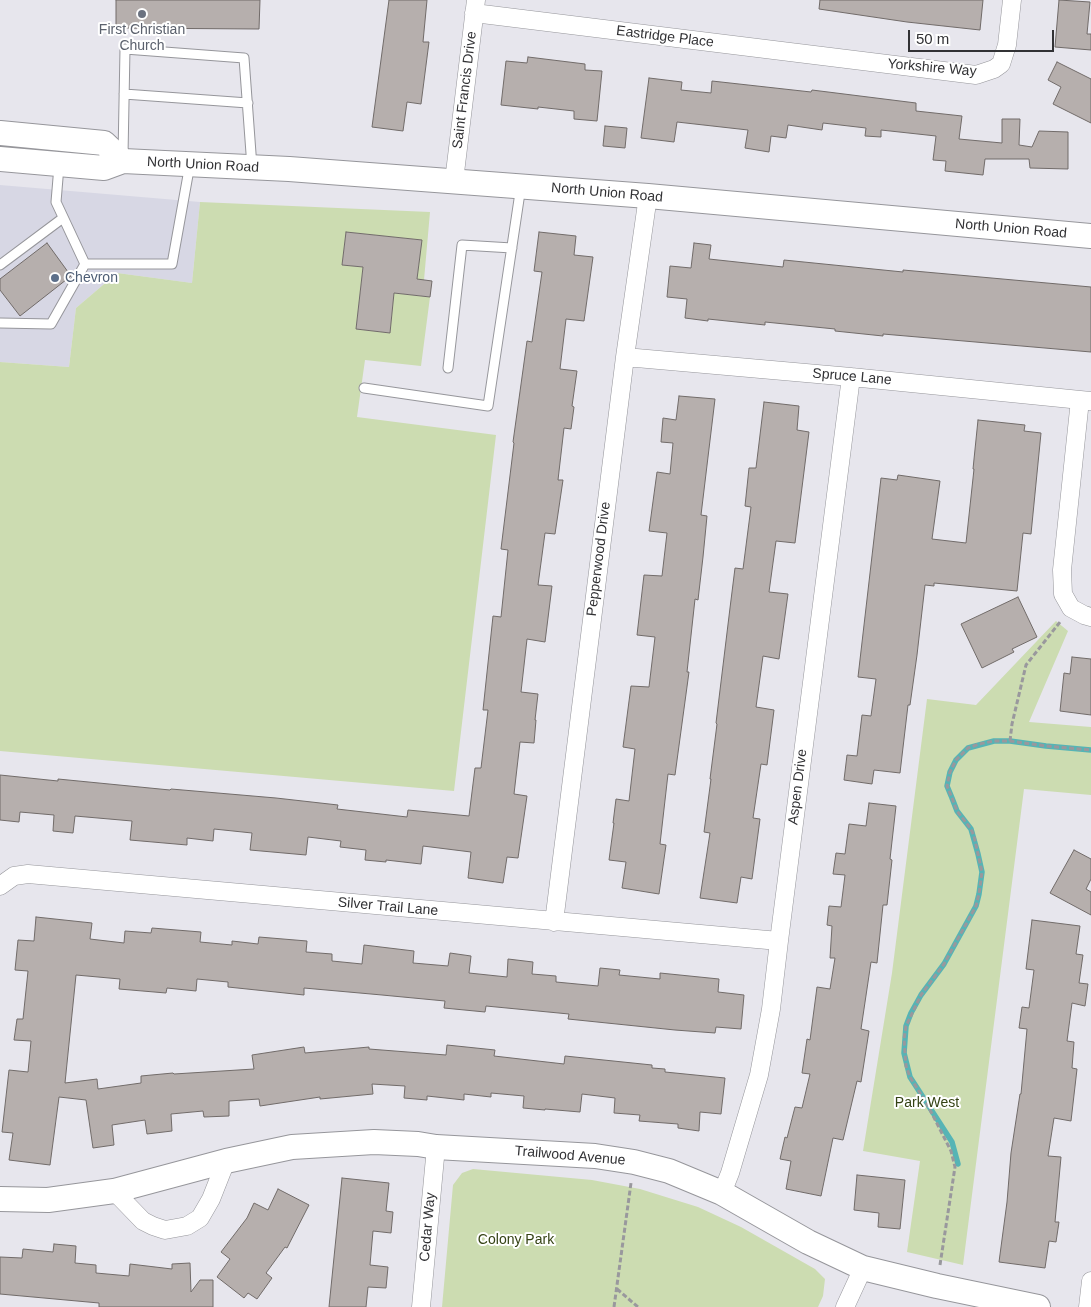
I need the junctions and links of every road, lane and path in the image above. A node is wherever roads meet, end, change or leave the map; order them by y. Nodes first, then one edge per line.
1 (1012, 0) edge
2 (475, 6) edge
3 (855, 60) joint
4 (124, 94) junction
5 (248, 103) junction
6 (0, 133) edge
7 (0, 159) edge
8 (123, 161) junction
9 (190, 164) junction
10 (59, 165) junction
11 (252, 167) junction
12 (454, 181) junction
13 (521, 186) junction
14 (648, 196) junction
15 (63, 218) junction
16 (1091, 236) edge
17 (512, 248) junction
18 (85, 264) junction
19 (0, 265) edge
20 (0, 323) edge
21 (625, 356) junction
22 (448, 368) dead end
23 (851, 377) junction
24 (364, 388) dead end
25 (1085, 400) edge
26 (1071, 608) junction
27 (1091, 617) edge
28 (1010, 741) junction
29 (1091, 750) edge
30 (0, 886) edge
31 (554, 922) junction
32 (778, 941) junction
33 (436, 1147) junction
34 (226, 1161) junction
35 (634, 1162) junction
36 (114, 1191) junction
37 (722, 1193) junction
38 (0, 1199) edge
39 (863, 1268) junction
40 (1091, 1281) edge
41 (937, 1286) junction
42 (617, 1289) junction
43 (421, 1307) edge
44 (614, 1307) edge
45 (638, 1307) edge
46 (845, 1307) edge
47 (1038, 1307) edge
48 (1088, 1307) edge

1 - 3 street, Yorkshire Way
2 - 3 street, Eastridge Place
2 - 12 street, Saint Francis Drive
4 - 5 lane
4 - 5 lane
4 - 8 lane
5 - 11 lane
6 - 8 street
7 - 10 street, North Union Road
8 - 9 street, North Union Road
8 - 10 street, North Union Road
9 - 11 street, North Union Road
9 - 18 lane
10 - 15 lane
11 - 12 street, North Union Road
12 - 13 street, North Union Road
13 - 14 street, North Union Road
13 - 17 lane
14 - 16 street, North Union Road
14 - 21 street, Pepperwood Drive
15 - 18 lane
15 - 19 lane
17 - 22 lane
17 - 24 lane
18 - 20 lane
21 - 23 street, Spruce Lane
21 - 31 street, Pepperwood Drive
23 - 25 street, Spruce Lane
23 - 32 street, Aspen Drive
25 - 26 street, Spruce Lane
26 - 27 street
26 - 28 path
28 - 29 path
28 - 41 path
30 - 31 street, Silver Trail Lane
31 - 32 street, Silver Trail Lane
32 - 37 street, Aspen Drive
33 - 34 street, Trailwood Avenue
33 - 35 street, Trailwood Avenue
33 - 43 street, Cedar Way
34 - 36 street, Trailwood Avenue
34 - 36 street
35 - 37 street, Trailwood Avenue
35 - 42 path
36 - 38 street, Trailwood Avenue
37 - 39 street, Trailwood Avenue
39 - 41 street, Trailwood Avenue
39 - 46 street
40 - 48 street
41 - 47 street, Trailwood Avenue
42 - 44 path
42 - 45 path

